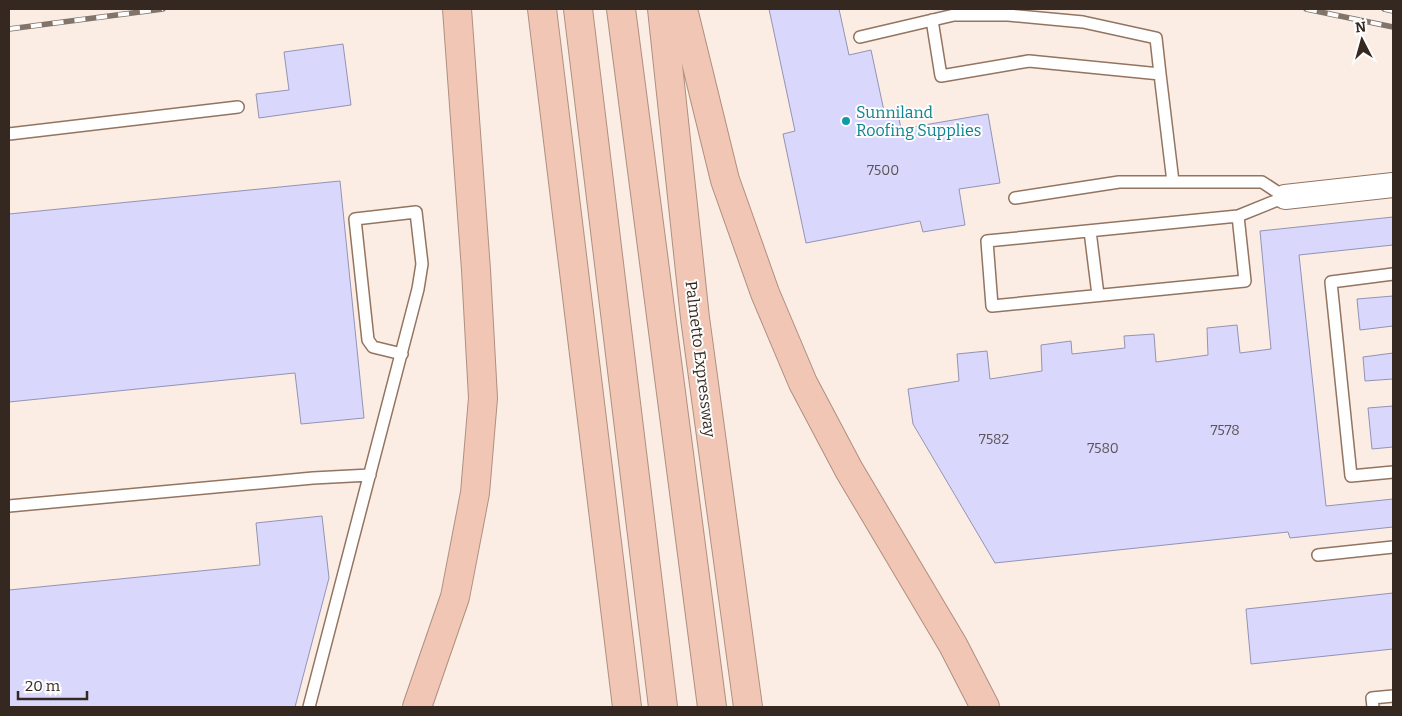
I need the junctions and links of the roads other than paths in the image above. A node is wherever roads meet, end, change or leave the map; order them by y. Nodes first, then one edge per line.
1 (542, 9) edge
2 (578, 9) edge
3 (621, 9) edge
4 (662, 9) edge
5 (683, 9) edge
6 (457, 13) edge
7 (932, 20) junction
8 (860, 36) dead end
9 (1160, 74) junction
10 (238, 107) dead end
11 (9, 134) edge
12 (1174, 182) junction
13 (1393, 184) edge
14 (1284, 197) junction
15 (1014, 198) dead end
16 (1238, 216) junction
17 (1090, 231) junction
18 (1393, 274) edge
19 (1098, 295) junction
20 (402, 354) junction
21 (1393, 472) edge
22 (370, 475) junction
23 (9, 506) edge
24 (1393, 546) edge
25 (1318, 555) dead end
26 (1393, 696) edge
27 (309, 707) edge
28 (417, 707) edge
29 (626, 707) edge
30 (664, 707) edge
31 (712, 707) edge
32 (748, 707) edge
33 (985, 707) edge
34 (1373, 707) edge

1 - 29 highway
2 - 30 highway
3 - 31 highway
4 - 32 highway, Palmetto Expressway
5 - 33 highway
6 - 28 highway
7 - 8 lane
7 - 9 lane
7 - 9 lane
9 - 12 lane
10 - 11 lane
12 - 14 lane
12 - 15 lane
13 - 14 street
14 - 16 lane
16 - 17 lane
16 - 19 lane
17 - 19 lane
17 - 19 lane
18 - 21 lane
20 - 20 lane
20 - 22 lane
22 - 23 lane
22 - 27 lane
24 - 25 lane
26 - 34 lane

